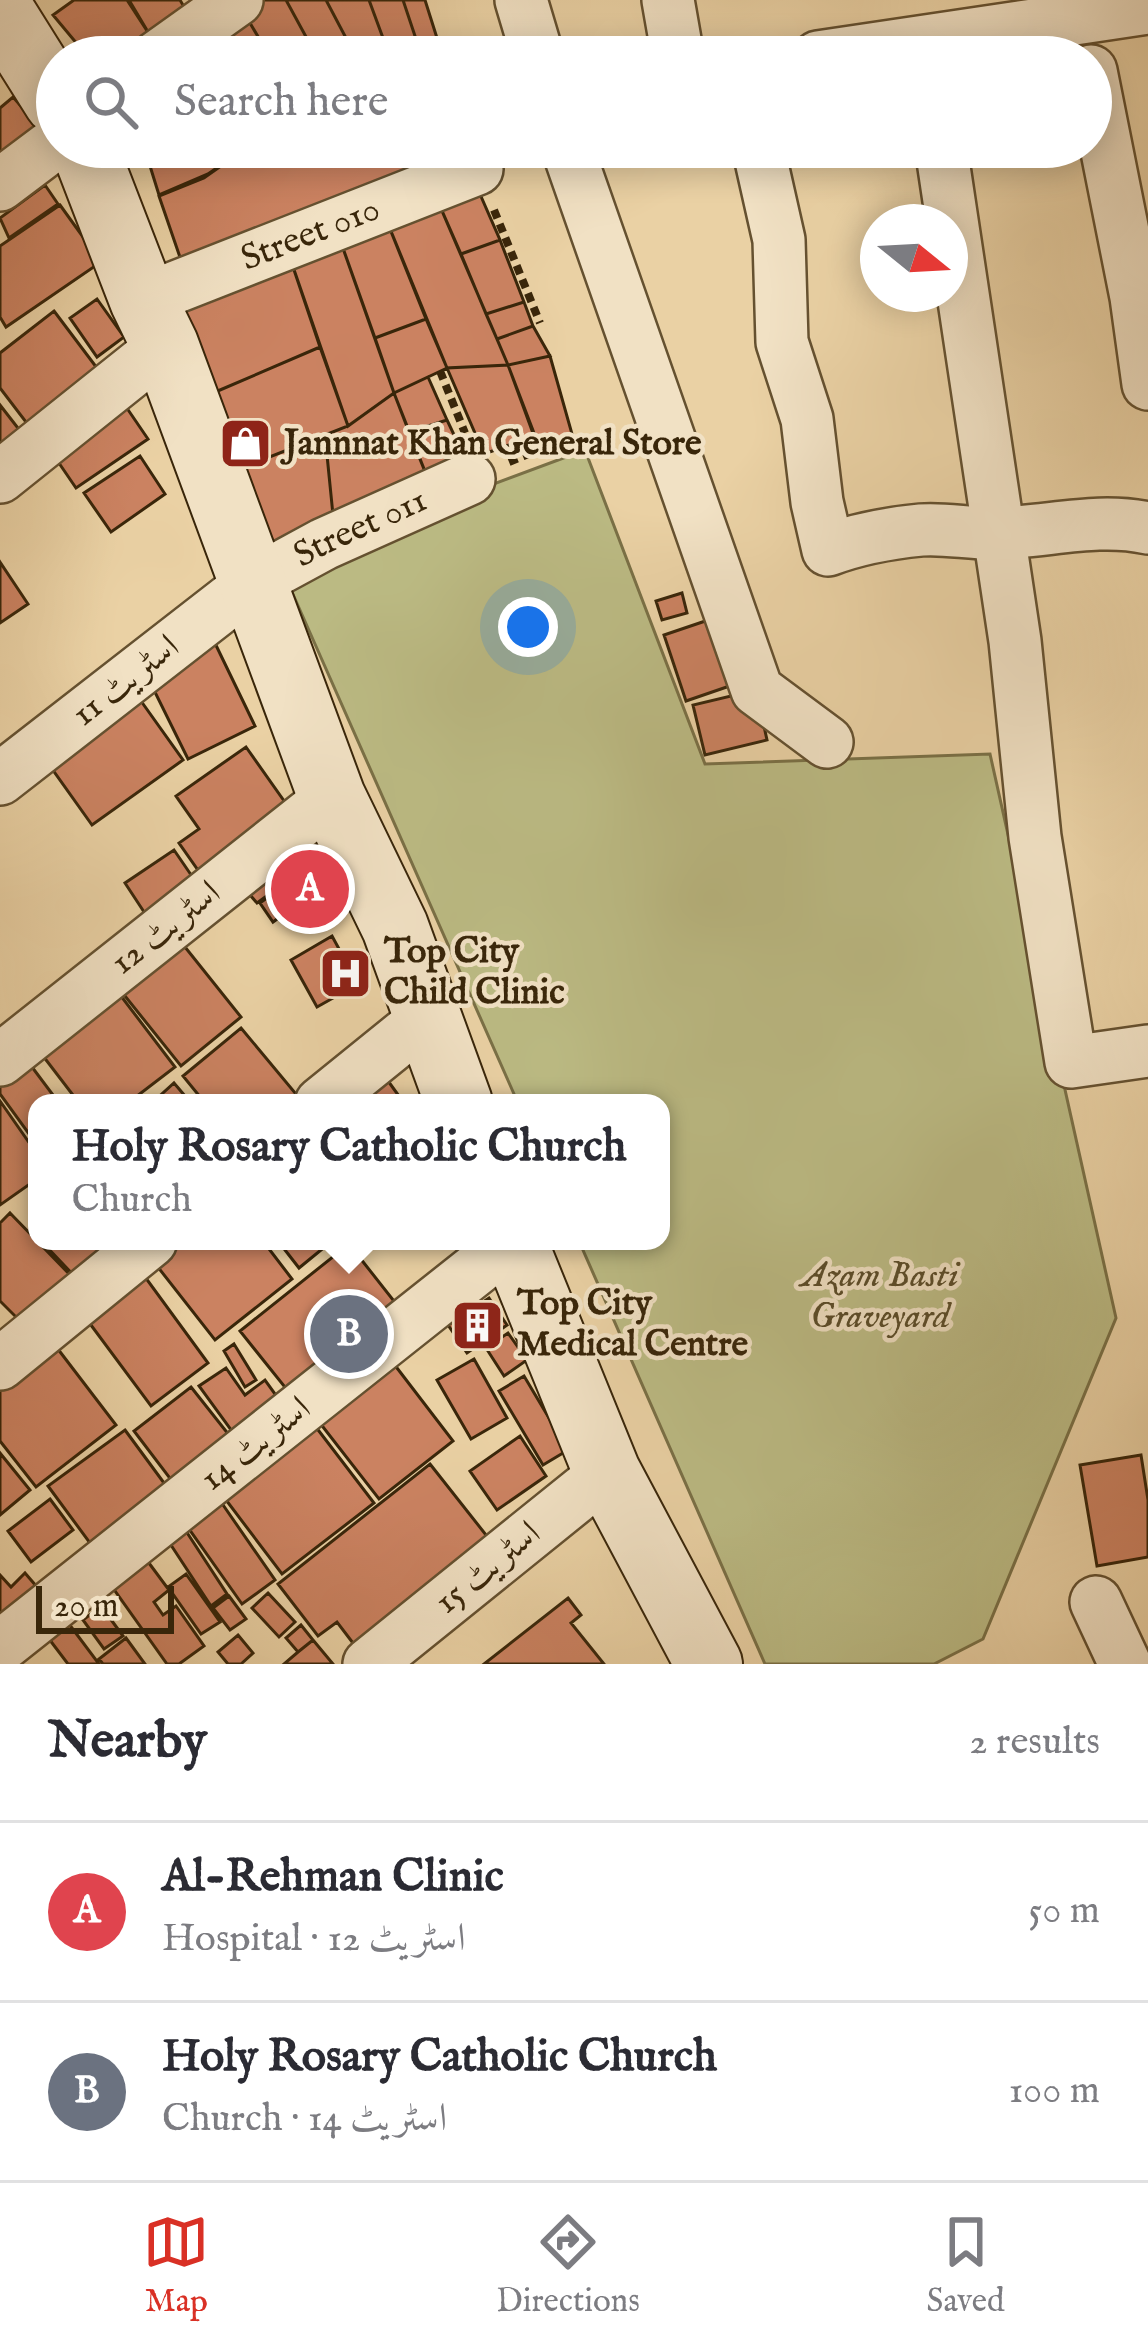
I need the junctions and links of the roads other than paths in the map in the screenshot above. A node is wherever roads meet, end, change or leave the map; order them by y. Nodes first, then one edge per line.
1 (238, 0) edge
2 (520, 0) edge
3 (668, 0) edge
4 (1148, 8) edge
5 (0, 10) edge
6 (187, 36) edge
7 (531, 36) edge
8 (674, 36) edge
9 (1088, 36) edge
10 (36, 67) edge
11 (36, 158) edge
12 (92, 168) edge
13 (574, 168) edge
14 (763, 168) edge
15 (944, 168) edge
16 (1110, 168) edge
17 (477, 169) road end
18 (0, 185) edge
19 (154, 322) junction
20 (1148, 384) edge
21 (471, 466) road end
22 (0, 477) edge
23 (1148, 528) edge
24 (998, 533) junction
25 (252, 584) junction
26 (827, 742) dead end
27 (0, 779) edge
28 (332, 797) junction
29 (426, 1018) junction
30 (1148, 1051) edge
31 (0, 1060) edge
32 (332, 1094) edge
33 (456, 1094) edge
34 (140, 1250) edge
35 (501, 1250) edge
36 (516, 1250) edge
37 (0, 1364) edge
38 (607, 1472) junction
39 (1096, 1602) dead end
40 (0, 1647) edge
41 (369, 1664) edge
42 (709, 1664) edge
43 (1125, 1664) edge

1 - 6 street
2 - 7 street
3 - 8 street
4 - 9 street
5 - 10 street
11 - 18 street
12 - 19 street
13 - 26 street
14 - 24 street
15 - 24 street
16 - 20 street
17 - 19 street, Street 010
19 - 22 street, Street 010
19 - 25 street
21 - 25 street, Street 011
23 - 24 street
24 - 30 street
25 - 27 street, اسٹریٹ 11
25 - 28 street
28 - 29 street
28 - 31 street, اسٹریٹ 12
29 - 32 street
29 - 33 street
34 - 37 street
35 - 40 street, اسٹریٹ 14
36 - 38 street
38 - 41 street, اسٹریٹ 15
38 - 42 street
39 - 43 street

